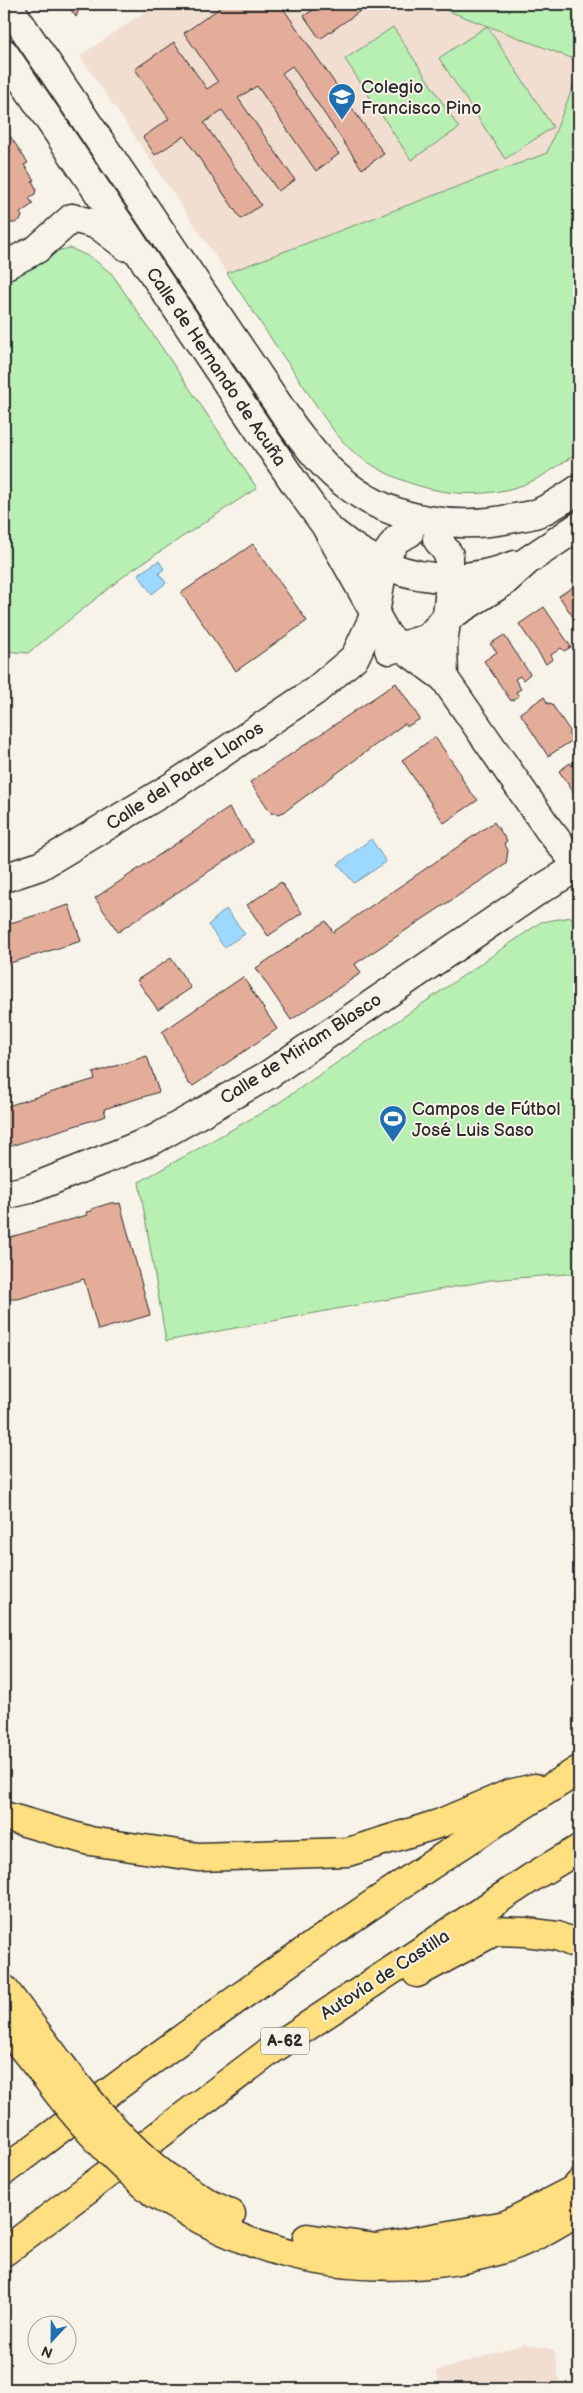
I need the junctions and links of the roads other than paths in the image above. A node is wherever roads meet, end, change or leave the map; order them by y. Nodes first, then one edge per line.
1 (7, 4) edge
2 (4, 53) edge
3 (104, 148) junction
4 (88, 178) junction
5 (107, 209) junction
6 (72, 218) junction
7 (182, 264) junction
8 (4, 266) edge
9 (322, 464) junction
10 (579, 489) edge
11 (325, 525) junction
12 (579, 526) edge
13 (444, 532) junction
14 (409, 533) junction
15 (527, 561) junction
16 (383, 566) junction
17 (450, 578) junction
18 (375, 614) junction
19 (445, 619) junction
20 (402, 647) junction
21 (356, 656) junction
22 (444, 678) junction
23 (579, 867) edge
24 (4, 878) edge
25 (4, 1195) edge
26 (569, 1776) edge
27 (4, 1816) edge
28 (579, 1848) edge
29 (579, 1945) edge
30 (4, 1989) edge
31 (4, 2025) edge
32 (270, 2051) junction
33 (52, 2069) junction
34 (4, 2171) edge
35 (579, 2184) edge
36 (160, 2185) junction
37 (579, 2211) edge
38 (4, 2252) edge

1 - 3 street, Calle de Hernando de Acuña
2 - 4 street, Calle de Hernando de Acuña
3 - 5 street, Calle de Hernando de Acuña
3 - 7 street, Calle de Hernando de Acuña
4 - 5 street, Calle de Hernando de Acuña
4 - 6 street
5 - 6 street
5 - 7 street, Calle de Hernando de Acuña
5 - 11 street, Calle de Hernando de Acuña
6 - 8 street
7 - 9 street, Calle de Hernando de Acuña
9 - 13 street, Calle de Hernando de Acuña
9 - 14 street, Calle de Hernando de Acuña
10 - 13 street
11 - 16 street, Calle de Hernando de Acuña
11 - 18 street, Calle de Hernando de Acuña
12 - 15 street
13 - 14 street, Calle de Hernando de Acuña
13 - 17 street
14 - 16 street
15 - 17 street, Calle de Hernando de Acuña
15 - 19 street, Calle del Padre Llanos
16 - 17 street, Calle de Hernando de Acuña
16 - 18 street
17 - 19 street
18 - 20 street, Calle de Hernando de Acuña
18 - 21 street, Calle del Padre Llanos
19 - 20 street, Calle del Padre Llanos
19 - 22 street
20 - 21 street, Calle del Padre Llanos
20 - 22 street, Calle de Hernando de Acuña
21 - 24 street, Calle del Padre Llanos
22 - 23 street, Calle de Hernando de Acuña
23 - 25 street, Calle de Miriam Blasco
26 - 27 highway
26 - 34 highway
28 - 32 highway, Autovía de Castilla / A-62
29 - 32 highway
30 - 33 highway
31 - 33 highway
32 - 38 highway, Autovía de Castilla / A-62
33 - 36 highway, bridge
35 - 36 highway
36 - 37 highway

